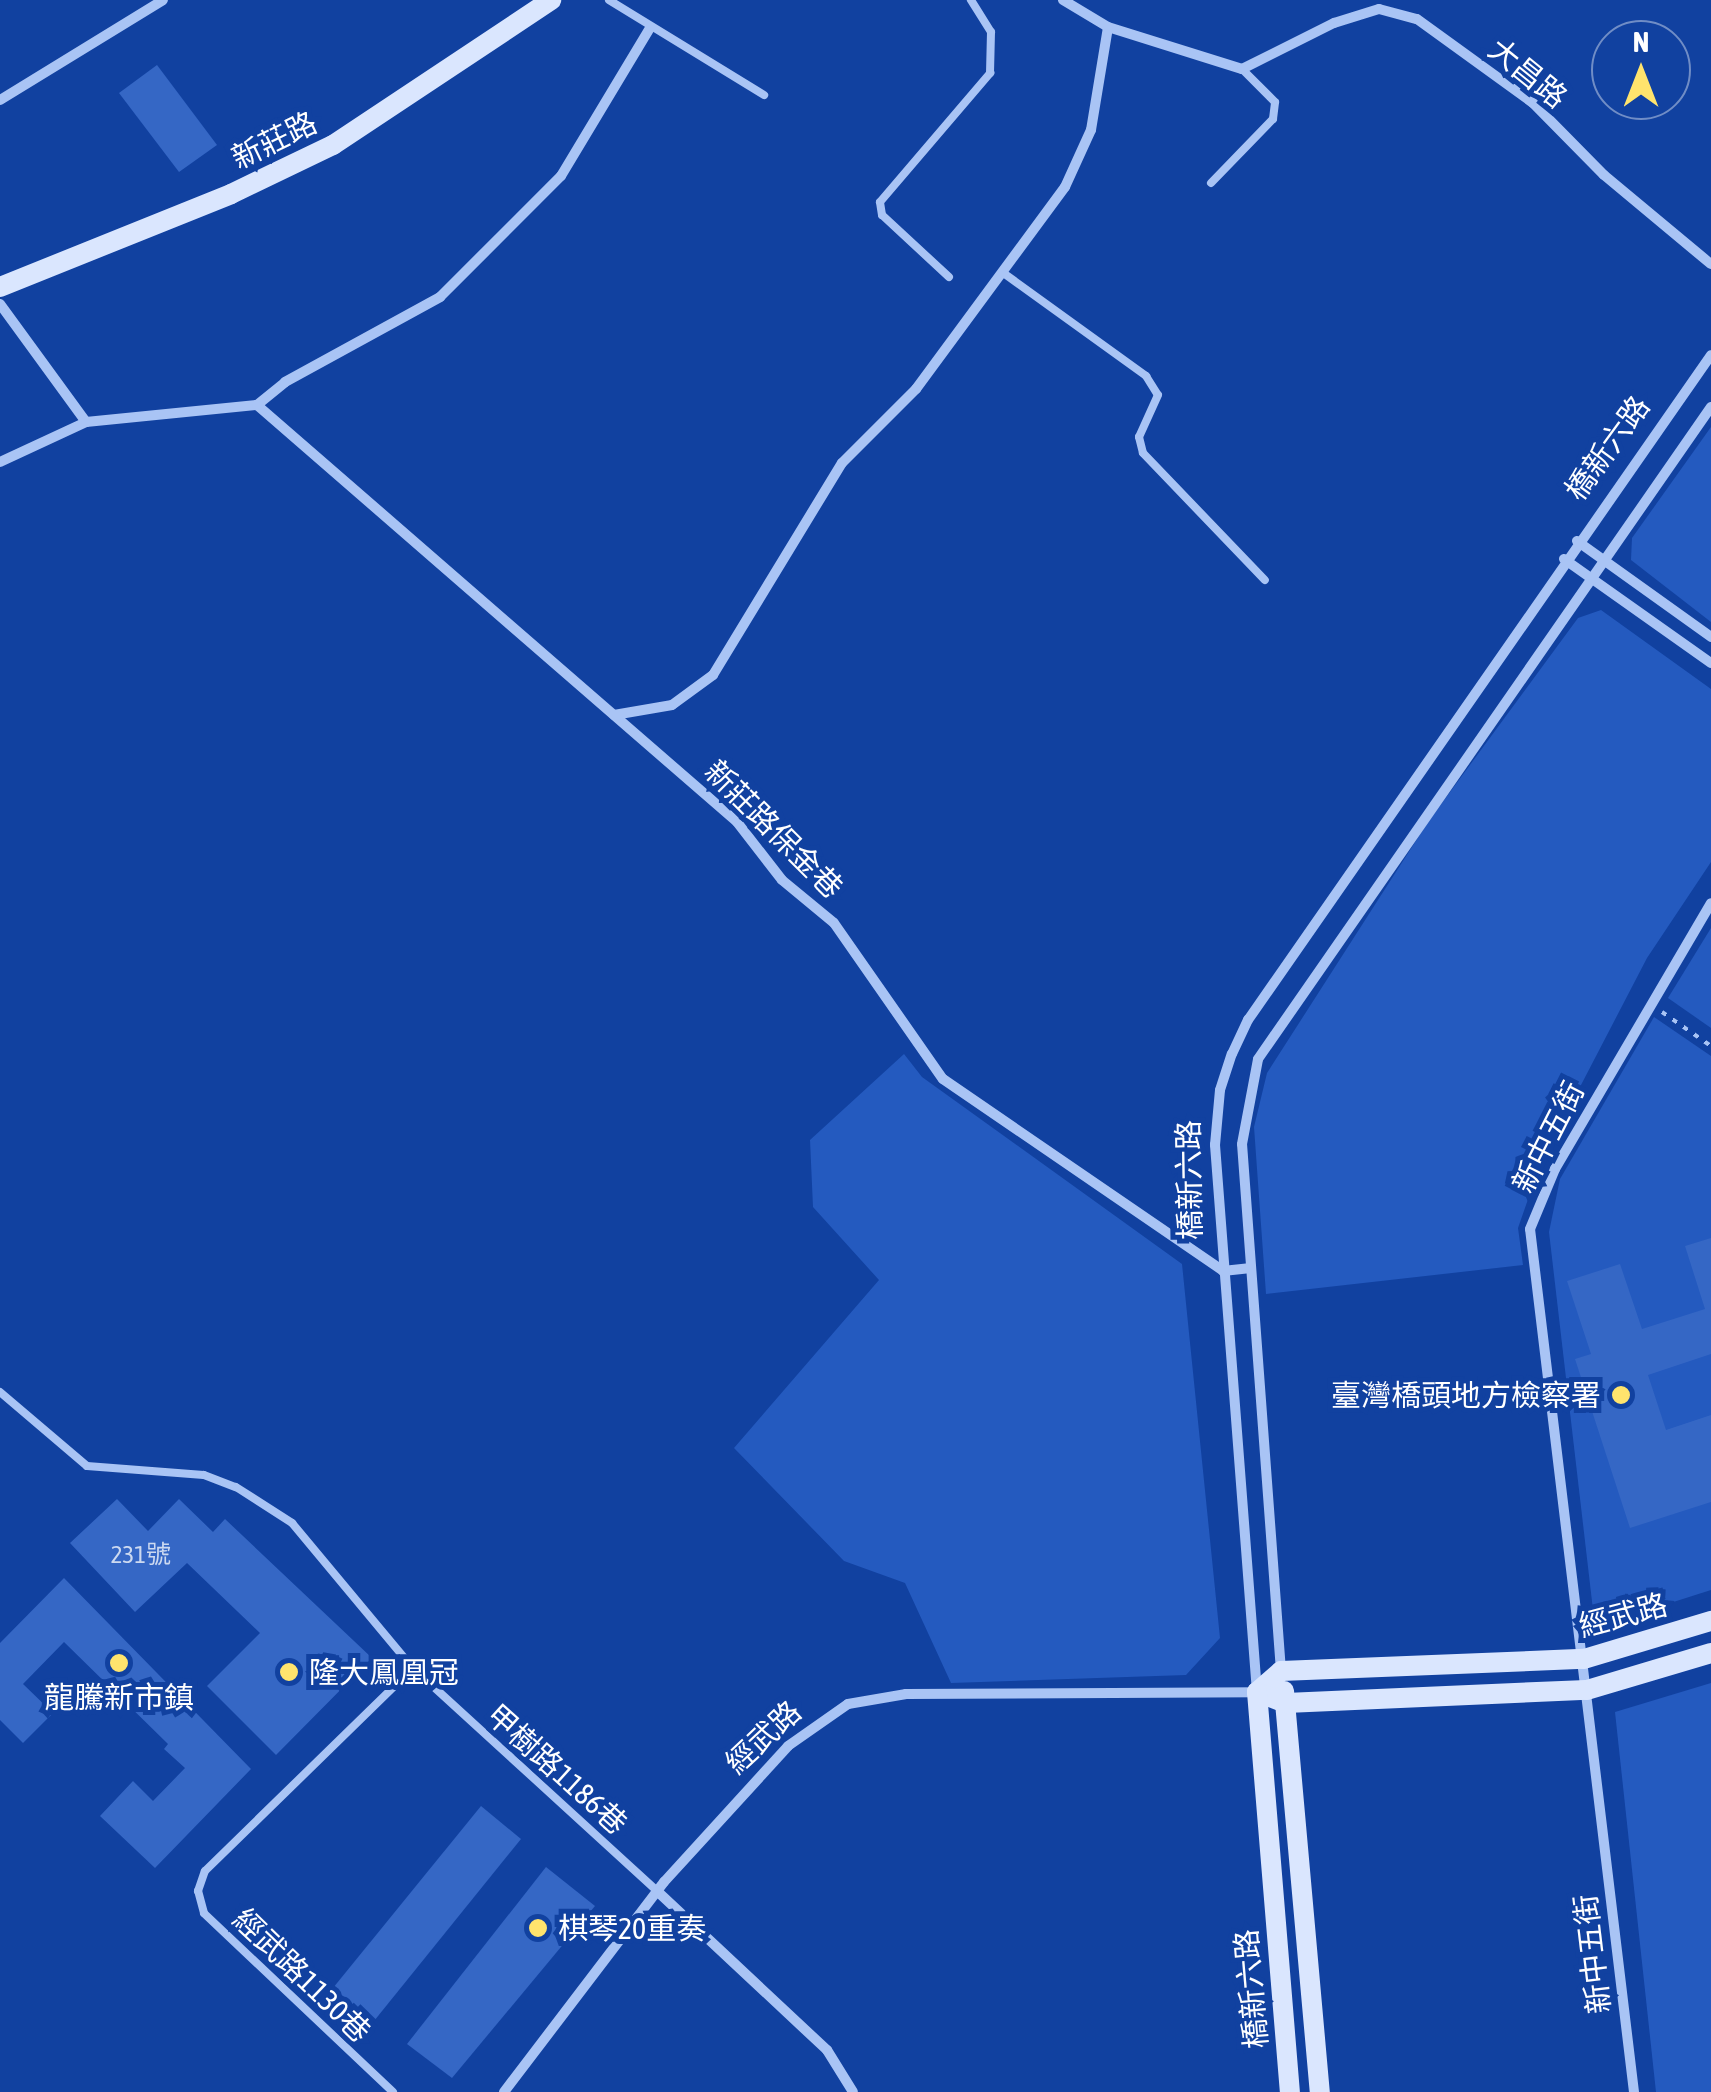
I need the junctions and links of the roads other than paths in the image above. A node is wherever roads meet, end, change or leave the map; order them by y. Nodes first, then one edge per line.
1 (163, 0) edge
2 (551, 0) edge
3 (609, 0) edge
4 (970, 0) edge
5 (1062, 0) edge
6 (1108, 27) junction
7 (650, 28) junction
8 (1242, 69) junction
9 (764, 96) dead end
10 (0, 100) edge
11 (1211, 183) dead end
12 (1711, 264) edge
13 (1002, 272) junction
14 (949, 277) dead end
15 (0, 288) edge
16 (0, 304) edge
17 (1711, 355) edge
18 (256, 405) junction
19 (1711, 407) edge
20 (86, 422) junction
21 (0, 462) edge
22 (1577, 541) junction
23 (1564, 559) junction
24 (1602, 559) junction
25 (1590, 576) junction
26 (1265, 580) dead end
27 (1711, 637) edge
28 (1711, 663) edge
29 (614, 715) junction
30 (1711, 903) edge
31 (1251, 1268) junction
32 (1223, 1271) junction
33 (0, 1392) edge
34 (1711, 1621) edge
35 (1711, 1653) edge
36 (1584, 1659) junction
37 (412, 1668) junction
38 (1282, 1671) junction
39 (1587, 1690) junction
40 (1257, 1692) junction
41 (1286, 1703) junction
42 (657, 1891) junction
43 (393, 2092) edge
44 (504, 2092) edge
45 (853, 2092) edge
46 (1290, 2092) edge
47 (1320, 2092) edge
48 (1634, 2092) edge

1 - 10 street
2 - 15 street, 新莊路
3 - 7 lane
4 - 14 lane
5 - 6 street
6 - 8 street
6 - 13 street
7 - 9 lane
7 - 18 street
8 - 11 lane
8 - 12 street, 大昌路
13 - 26 lane
13 - 29 street
16 - 20 street
17 - 22 street, 橋新六路
18 - 20 street
18 - 29 street, 新莊路保金巷
19 - 24 street, 橋新六路
20 - 21 street
22 - 23 street, 橋新六路
22 - 24 street
23 - 25 street
23 - 32 street, 橋新六路
24 - 25 street, 橋新六路
24 - 27 street
25 - 28 street
25 - 31 street, 橋新六路
29 - 32 street, 新莊路保金巷
30 - 36 street, 新中五街
31 - 32 street
31 - 38 street, 橋新六路
32 - 40 street, 橋新六路
33 - 37 lane, 甲樹路1186巷
34 - 36 street, 經武路
35 - 39 street, 經武路
36 - 38 street, 經武路
36 - 39 street, 新中五街
37 - 42 lane, 甲樹路1186巷
37 - 43 lane, 經武路1130巷
38 - 40 street
38 - 41 street, 橋新六路
39 - 41 street, 經武路
39 - 48 street, 新中五街
40 - 41 street, 經武路
40 - 42 street, 經武路
40 - 46 street, 橋新六路
41 - 47 street, 橋新六路
42 - 44 street, 經武路
42 - 45 street

